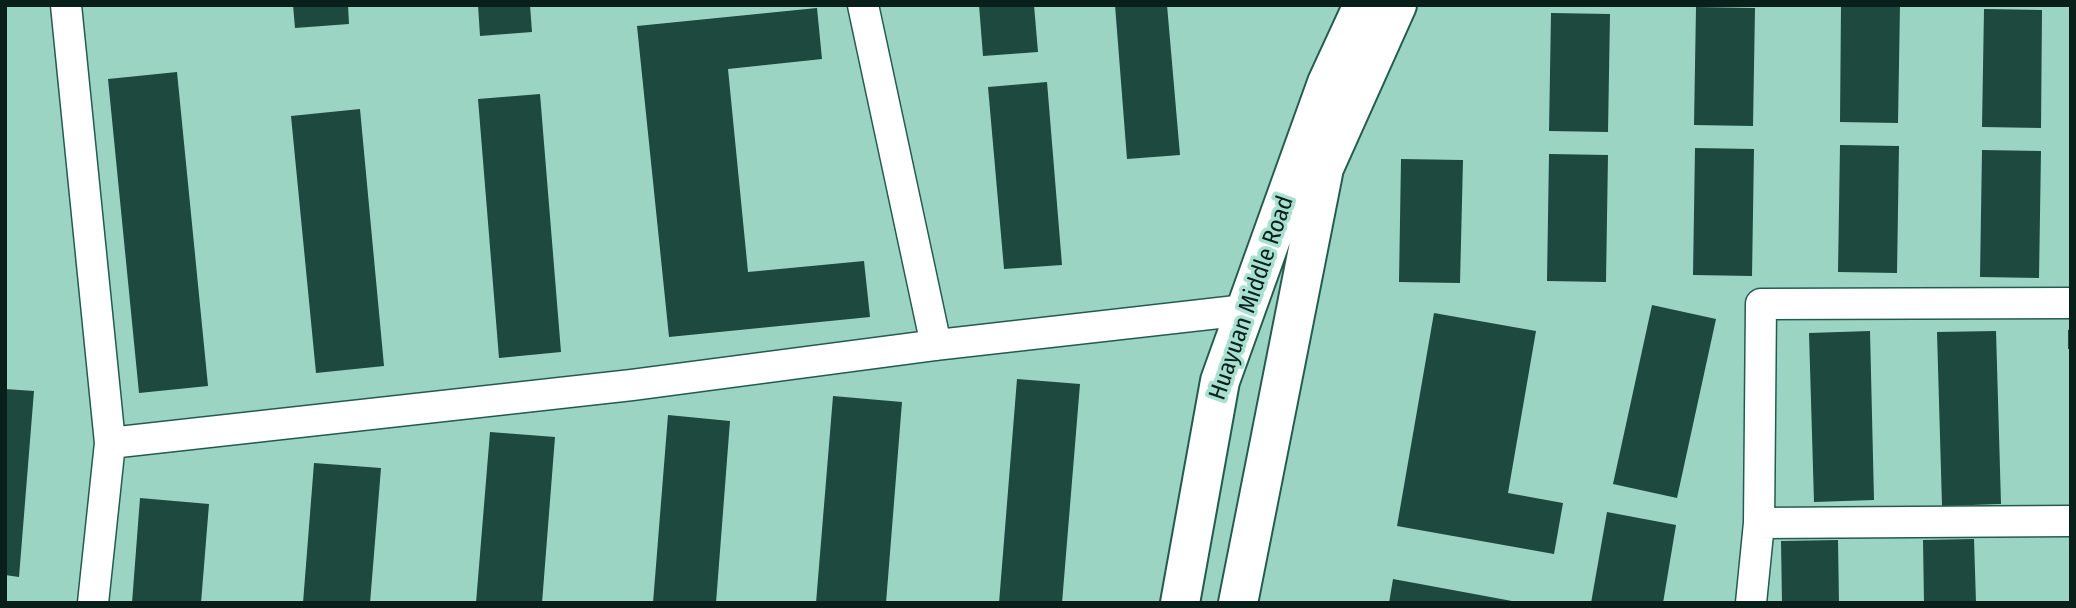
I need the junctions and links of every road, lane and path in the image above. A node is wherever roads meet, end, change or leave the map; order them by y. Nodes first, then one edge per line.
1 (66, 5) edge
2 (863, 5) edge
3 (1363, 5) edge
4 (1397, 5) edge
5 (2071, 303) edge
6 (1244, 310) junction
7 (936, 345) junction
8 (110, 443) junction
9 (2071, 521) edge
10 (1759, 523) junction
11 (93, 603) edge
12 (1180, 603) edge
13 (1238, 603) edge
14 (1751, 603) edge

1 - 8 street
2 - 7 street
3 - 6 main road, Huayuan Middle Road
4 - 13 main road, Huayuan Middle Road
5 - 10 street
6 - 7 street
6 - 12 main road, Huayuan Middle Road
7 - 8 street
8 - 11 street
9 - 10 street
10 - 14 street

